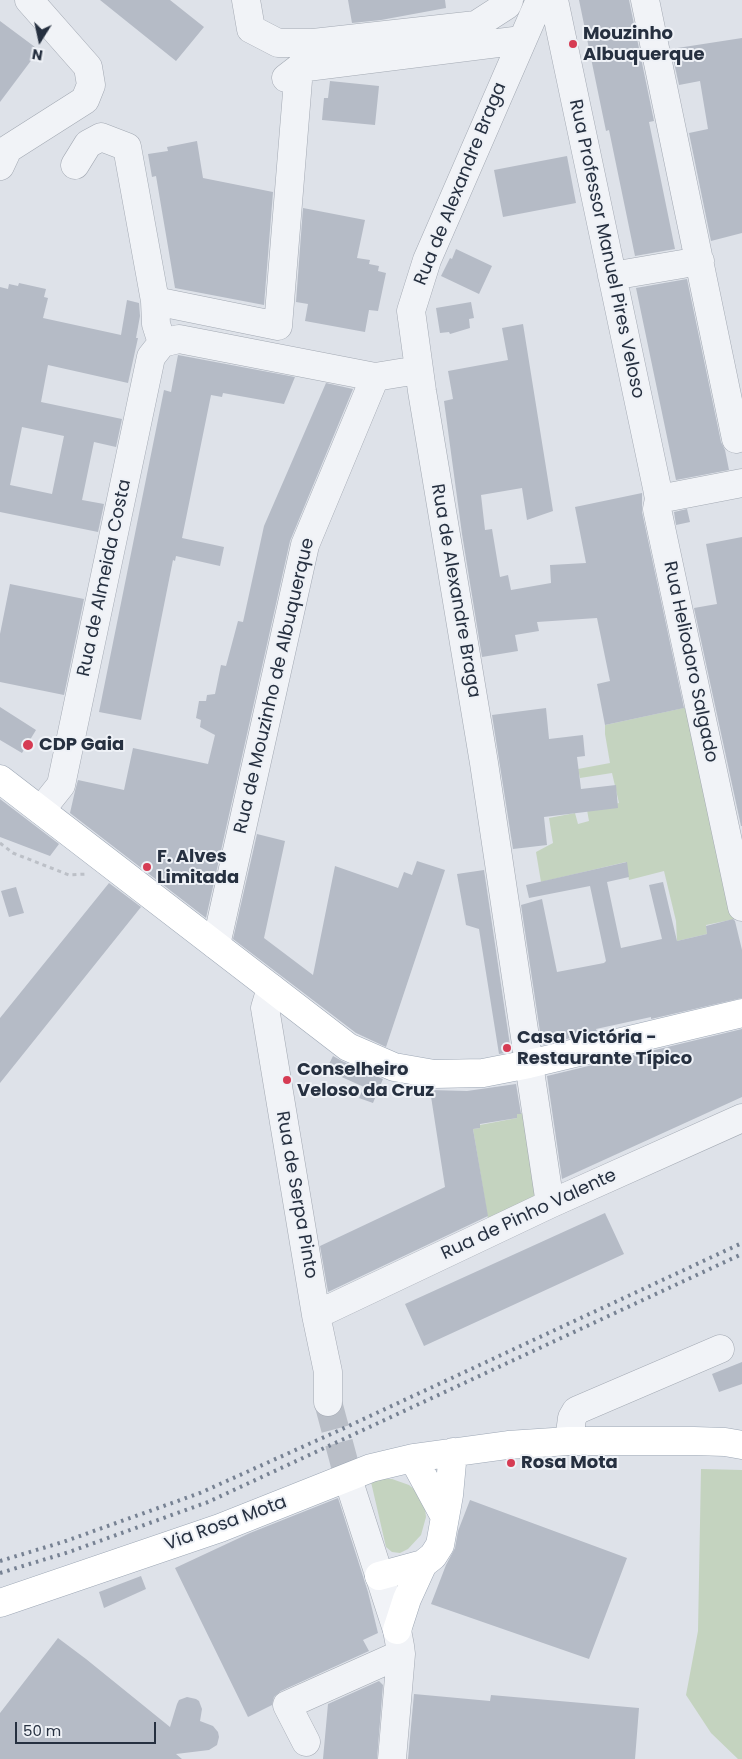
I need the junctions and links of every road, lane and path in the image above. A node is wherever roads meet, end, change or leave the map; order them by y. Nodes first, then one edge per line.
1 (29, 0) edge
2 (246, 0) edge
3 (509, 0) edge
4 (540, 0) edge
5 (554, 0) edge
6 (645, 0) edge
7 (522, 40) junction
8 (75, 165) dead end
9 (0, 166) edge
10 (700, 261) junction
11 (612, 276) junction
12 (155, 300) junction
13 (162, 343) junction
14 (418, 370) junction
15 (375, 377) junction
16 (742, 472) edge
17 (742, 483) edge
18 (659, 499) junction
19 (0, 779) edge
20 (41, 810) junction
21 (0, 843) edge
22 (105, 860) junction
23 (742, 907) edge
24 (216, 945) junction
25 (271, 988) junction
26 (742, 1013) edge
27 (529, 1064) junction
28 (742, 1118) edge
29 (550, 1204) junction
30 (316, 1315) junction
31 (720, 1349) dead end
32 (328, 1402) tunnel mouth
33 (569, 1441) junction
34 (742, 1445) edge
35 (453, 1452) junction
36 (414, 1458) junction
37 (351, 1488) tunnel mouth
38 (445, 1517) junction
39 (422, 1564) junction
40 (379, 1576) junction
41 (0, 1603) edge
42 (399, 1642) junction
43 (306, 1742) dead end
44 (392, 1759) edge

1 - 9 street
2 - 3 street
4 - 7 street, Rua de Alexandre Braga
5 - 11 street, Rua Professor Manuel Pires Veloso
6 - 10 street
7 - 12 street
7 - 14 street, Rua de Alexandre Braga
8 - 12 street
10 - 11 street
10 - 16 street
11 - 18 street, Rua Professor Manuel Pires Veloso
12 - 13 street
13 - 15 street
13 - 20 street, Rua de Almeida Costa
14 - 15 street
14 - 27 street, Rua de Alexandre Braga
15 - 24 street, Rua de Mouzinho de Albuquerque
17 - 18 street
18 - 23 street, Rua Heliodoro Salgado
19 - 20 main road
20 - 22 main road
21 - 22 path
22 - 24 main road
24 - 25 main road
25 - 27 main road
25 - 30 street, Rua de Serpa Pinto
26 - 27 main road
27 - 29 street, Rua de Alexandre Braga
28 - 29 street, Rua de Pinho Valente
29 - 30 street, Rua de Pinho Valente
30 - 32 street, Rua de Serpa Pinto
31 - 33 street
33 - 34 main road, Via Rosa Mota
33 - 35 main road, Via Rosa Mota
35 - 36 main road, Via Rosa Mota
35 - 38 main road
36 - 38 main road
36 - 41 main road, Via Rosa Mota
37 - 40 street
38 - 39 main road
39 - 40 main road
39 - 42 main road
40 - 42 street
42 - 43 street
42 - 44 street

